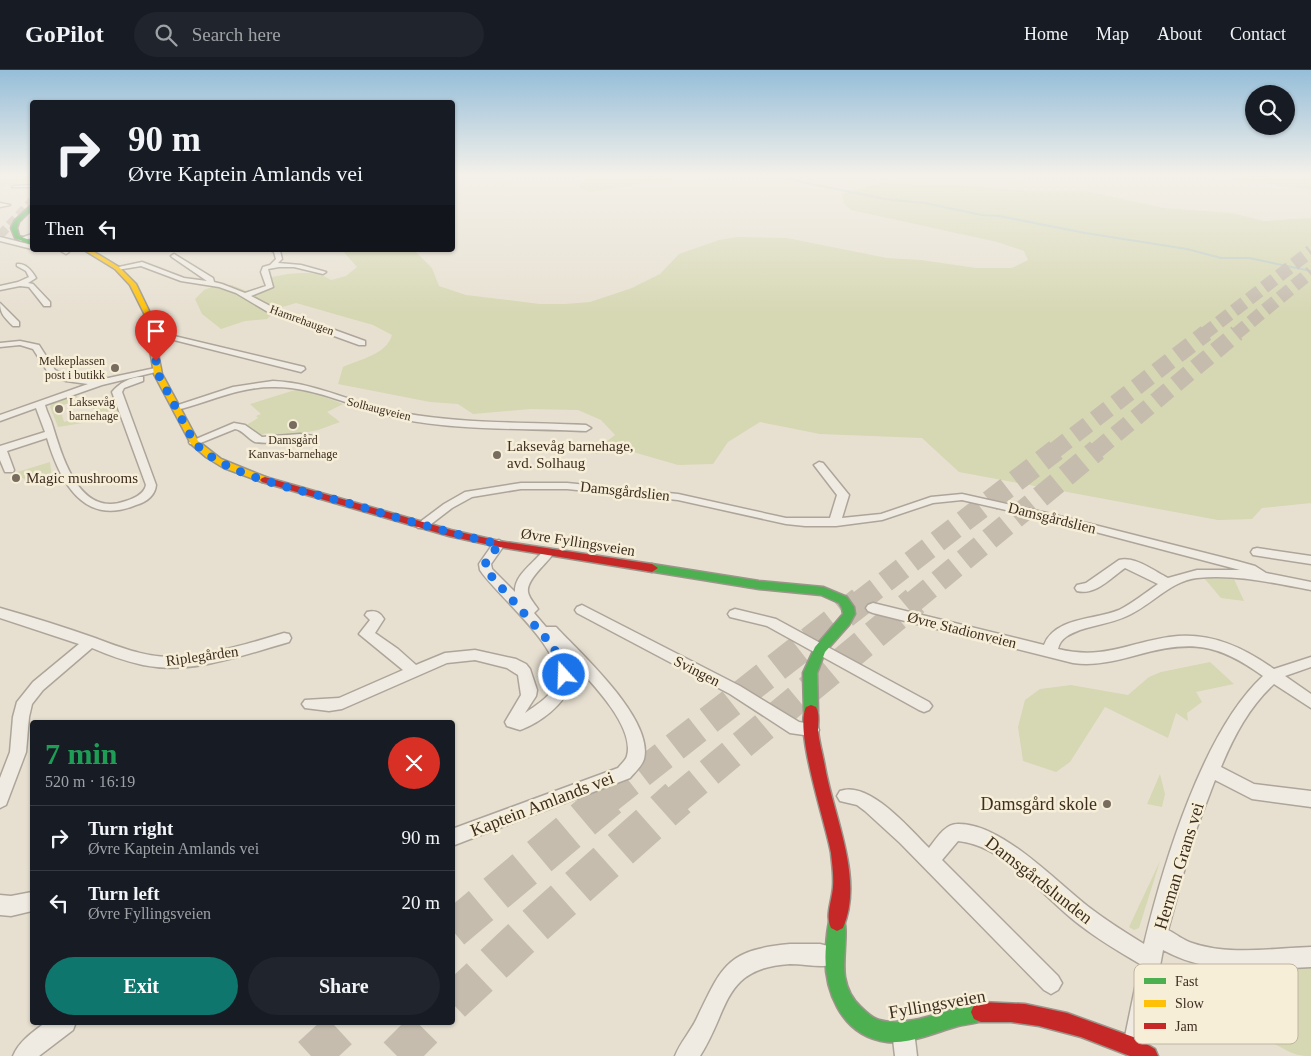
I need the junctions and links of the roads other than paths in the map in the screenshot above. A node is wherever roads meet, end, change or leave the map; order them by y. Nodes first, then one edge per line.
1 (18, 222) edge
2 (27, 238) edge
3 (0, 240) edge
4 (30, 247) edge
5 (90, 252) edge
6 (278, 252) edge
7 (174, 256) dead end
8 (19, 265) dead end
9 (273, 265) junction
10 (118, 268) junction
11 (323, 272) dead end
12 (210, 283) junction
13 (20, 284) junction
14 (40, 285) dead end
15 (0, 288) edge
16 (39, 296) junction
17 (244, 296) junction
18 (47, 304) dead end
19 (0, 305) edge
20 (16, 324) dead end
21 (152, 341) junction
22 (362, 343) dead end
23 (0, 345) edge
24 (157, 369) junction
25 (301, 369) dead end
26 (140, 379) dead end
27 (99, 383) junction
28 (40, 404) junction
29 (177, 406) junction
30 (0, 418) edge
31 (586, 428) dead end
32 (50, 434) junction
33 (310, 438) dead end
34 (194, 442) junction
35 (0, 447) edge
36 (819, 464) dead end
37 (9, 470) dead end
38 (836, 522) junction
39 (422, 525) junction
40 (499, 544) junction
41 (548, 552) junction
42 (1258, 552) dead end
43 (1311, 560) edge
44 (1264, 578) junction
45 (1166, 583) junction
46 (1311, 586) edge
47 (1082, 588) dead end
48 (873, 608) dead end
49 (582, 610) dead end
50 (0, 613) edge
51 (735, 614) dead end
52 (372, 615) dead end
53 (284, 638) dead end
54 (90, 642) junction
55 (820, 650) junction
56 (1050, 652) junction
57 (1311, 662) edge
58 (413, 671) junction
59 (1273, 676) junction
60 (1311, 702) edge
61 (310, 704) dead end
62 (924, 706) dead end
63 (810, 730) junction
64 (1211, 770) junction
65 (846, 796) dead end
66 (1311, 799) edge
67 (0, 800) edge
68 (455, 837) edge
69 (930, 861) junction
70 (30, 902) edge
71 (0, 904) edge
72 (1158, 935) junction
73 (834, 956) junction
74 (1311, 957) edge
75 (1152, 960) junction
76 (1151, 964) edge
77 (1051, 983) dead end
78 (61, 1025) edge
79 (903, 1031) junction
80 (1141, 1051) edge
81 (24, 1056) edge
82 (686, 1056) edge
83 (906, 1056) edge

1 - 2 main road
3 - 4 street
5 - 10 main road, Øvre Fyllingsveien
6 - 9 street, Hamrehaugen
7 - 12 street, Hamrehaugen
8 - 13 street
9 - 11 street
9 - 17 street, Hamrehaugen
10 - 12 street, Hamrehaugen
10 - 21 main road, Øvre Fyllingsveien
12 - 17 street, Hamrehaugen
13 - 15 street
13 - 16 street
14 - 16 street
16 - 18 street
17 - 22 street, Hamrehaugen
19 - 20 street
21 - 24 main road, Øvre Fyllingsveien
21 - 25 street
23 - 27 street
24 - 27 street
24 - 29 main road, Øvre Fyllingsveien
26 - 32 street
27 - 28 street
28 - 30 street
28 - 32 street
29 - 31 street, Solhaugveien
29 - 34 main road, Øvre Fyllingsveien
32 - 35 street
33 - 34 street
34 - 39 main road, Øvre Fyllingsveien
35 - 37 street
36 - 38 street
38 - 39 street, Damsgårdslien
38 - 44 street, Damsgårdslien
39 - 40 main road, Øvre Fyllingsveien
40 - 41 main road, Øvre Fyllingsveien
40 - 58 street
41 - 55 main road, Øvre Fyllingsveien
41 - 68 street, Kaptein Amlands vei
42 - 43 street
44 - 45 street
44 - 46 street
45 - 47 street
45 - 56 street
48 - 56 street, Øvre Stadionveien
49 - 63 street, Svingen
50 - 54 street, Riplegården
51 - 55 street
52 - 58 street
53 - 54 street, Riplegården
54 - 67 street
55 - 62 street
55 - 63 main road
56 - 59 street, Øvre Stadionveien
57 - 59 street, Herman Grans vei
58 - 61 street
59 - 60 street
59 - 64 street, Herman Grans vei
63 - 73 main road
64 - 66 street
64 - 72 street, Herman Grans vei
65 - 69 street
69 - 75 street, Damsgårdslunden
69 - 77 street
70 - 71 street
72 - 74 street
72 - 75 street, Herman Grans vei
73 - 79 main road, Fyllingsveien
73 - 82 street
75 - 76 street, Herman Grans vei
78 - 81 street
79 - 80 main road, Fyllingsveien
79 - 83 street

